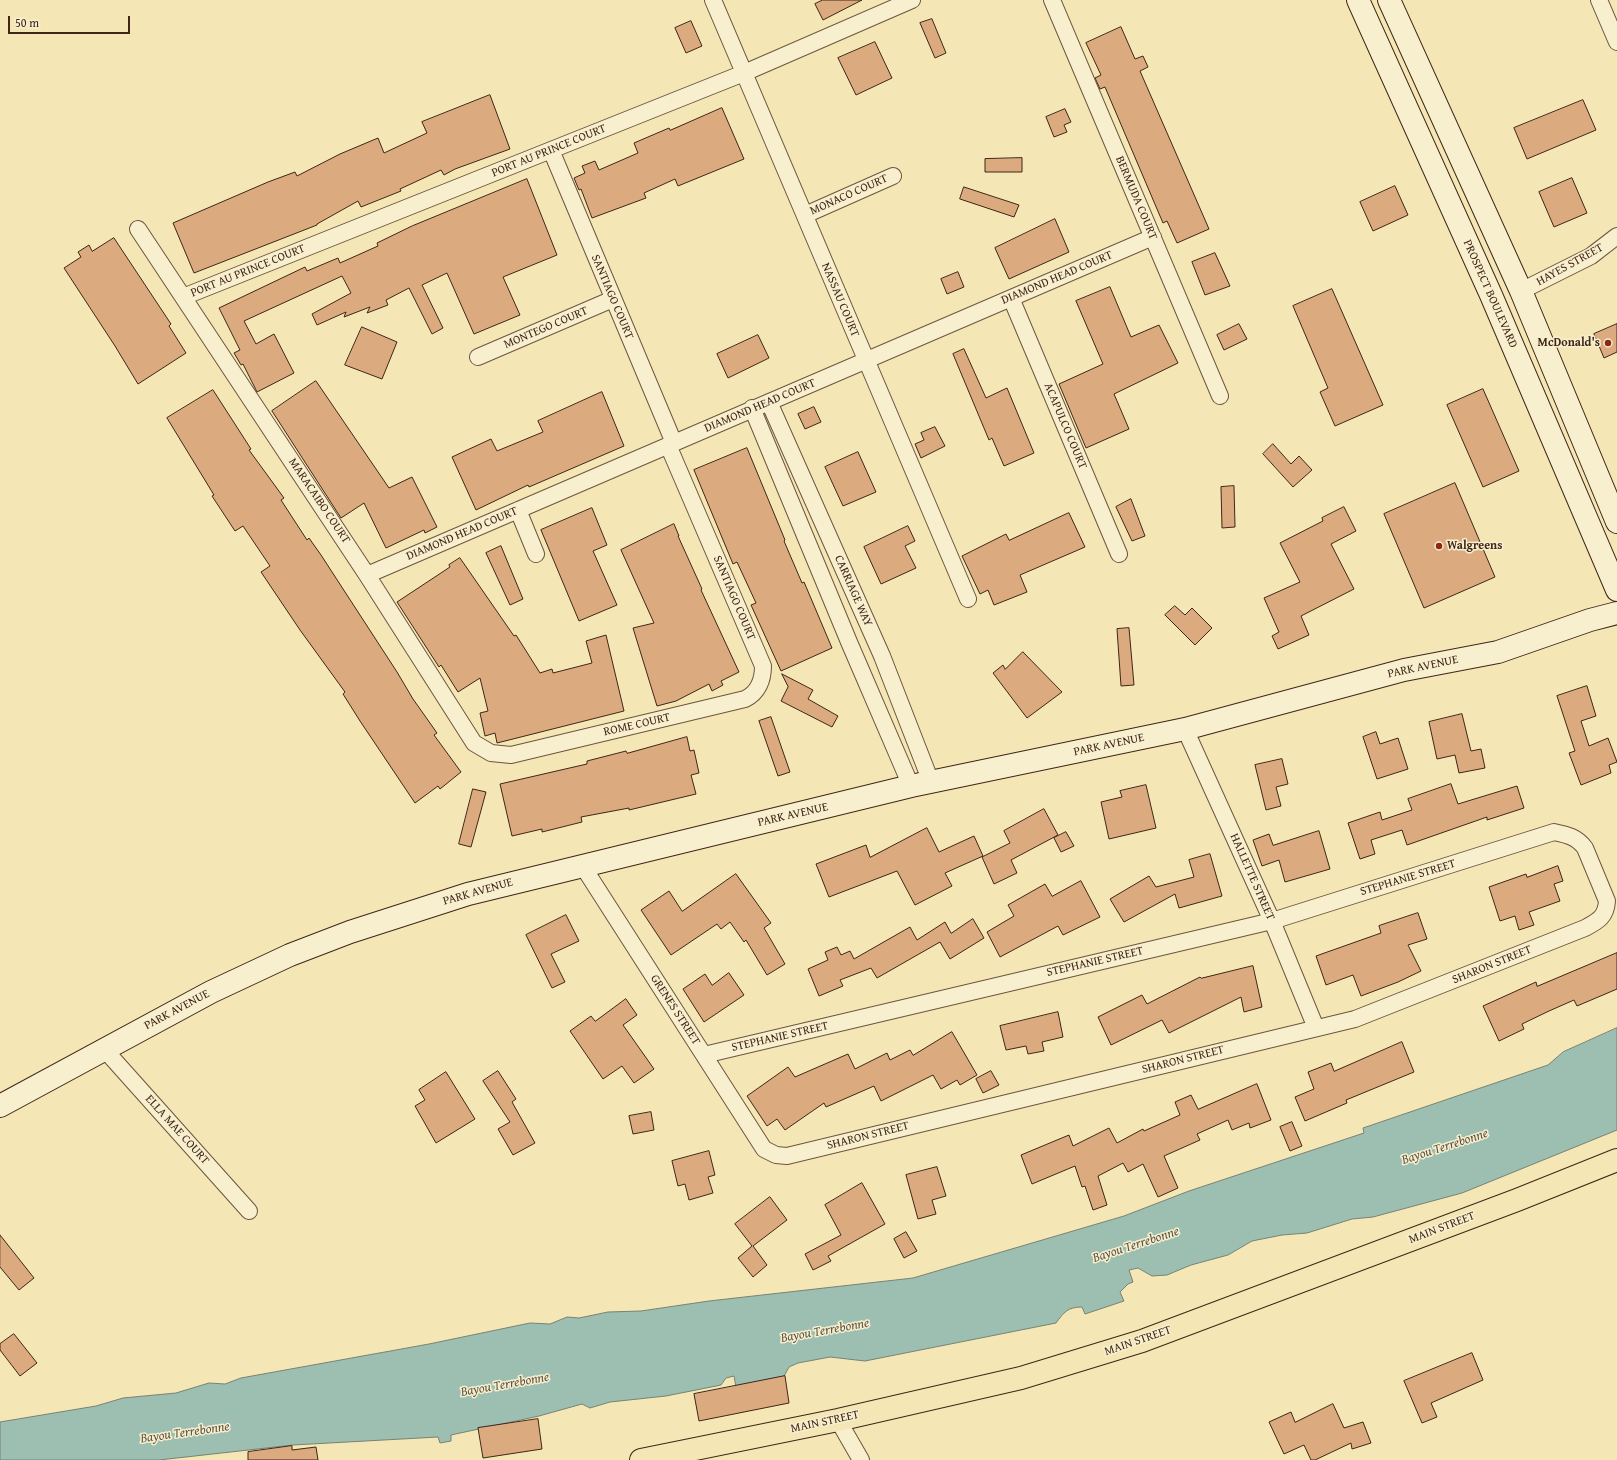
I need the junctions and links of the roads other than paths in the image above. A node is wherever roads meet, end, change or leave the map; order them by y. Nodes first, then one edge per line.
1 (713, 0) edge
2 (912, 0) edge
3 (1052, 0) edge
4 (1358, 0) edge
5 (1389, 0) edge
6 (1599, 0) edge
7 (1617, 42) edge
8 (744, 73) junction
9 (551, 150) junction
10 (893, 176) dead end
11 (805, 215) junction
12 (138, 229) dead end
13 (1617, 236) edge
14 (1152, 237) junction
15 (1521, 291) junction
16 (183, 297) junction
17 (1011, 298) junction
18 (613, 299) junction
19 (478, 357) dead end
20 (866, 360) junction
21 (1220, 396) dead end
22 (769, 402) junction
23 (752, 408) junction
24 (671, 444) junction
25 (518, 510) junction
26 (1617, 522) edge
27 (536, 554) dead end
28 (1119, 554) dead end
29 (367, 575) junction
30 (1617, 590) edge
31 (968, 599) dead end
32 (1617, 613) edge
33 (758, 686) joint
34 (1185, 729) junction
35 (511, 755) joint
36 (921, 784) junction
37 (582, 865) junction
38 (1272, 921) junction
39 (1585, 928) joint
40 (1316, 1028) junction
41 (105, 1050) junction
42 (704, 1055) junction
43 (0, 1106) edge
44 (771, 1152) joint
45 (1617, 1160) edge
46 (249, 1211) dead end
47 (838, 1420) junction
48 (641, 1460) edge
49 (861, 1460) edge

1 - 8 street, NASSAU COURT
2 - 8 street, PORT AU PRINCE COURT
3 - 14 street, BERMUDA COURT
4 - 30 main road, PROSPECT BOULEVARD
5 - 15 main road
6 - 7 street
8 - 9 street, PORT AU PRINCE COURT
8 - 11 street, NASSAU COURT
9 - 16 street, PORT AU PRINCE COURT
9 - 18 street, SANTIAGO COURT
10 - 11 street, MONACO COURT
11 - 20 street, NASSAU COURT
12 - 16 street, MARACAIBO COURT
13 - 15 street, HAYES STREET
14 - 17 street, DIAMOND HEAD COURT
14 - 21 street, BERMUDA COURT
15 - 26 main road
16 - 29 street, MARACAIBO COURT
17 - 20 street, DIAMOND HEAD COURT
17 - 28 street, ACAPULCO COURT
18 - 19 street, MONTEGO COURT
18 - 24 street, SANTIAGO COURT
20 - 22 street, DIAMOND HEAD COURT
20 - 31 street, NASSAU COURT
22 - 23 street, DIAMOND HEAD COURT
22 - 36 street, CARRIAGE WAY
23 - 24 street, DIAMOND HEAD COURT
23 - 36 street, CARRIAGE WAY
24 - 25 street, DIAMOND HEAD COURT
24 - 33 street, SANTIAGO COURT
25 - 27 street
25 - 29 street, DIAMOND HEAD COURT
29 - 35 street, MARACAIBO COURT
32 - 34 main road, PARK AVENUE
33 - 35 street, ROME COURT
34 - 36 main road, PARK AVENUE
34 - 38 street, HALLETTE STREET
36 - 37 main road, PARK AVENUE
37 - 41 main road, PARK AVENUE
37 - 42 street, GRENES STREET
38 - 39 street, STEPHANIE STREET
38 - 40 street, HALLETTE STREET
38 - 42 street, STEPHANIE STREET
39 - 40 street, SHARON STREET
40 - 44 street, SHARON STREET
41 - 43 main road, PARK AVENUE
41 - 46 street, ELLA MAE COURT
42 - 44 street, GRENES STREET
45 - 47 main road, MAIN STREET
47 - 48 main road, MAIN STREET
47 - 49 street

